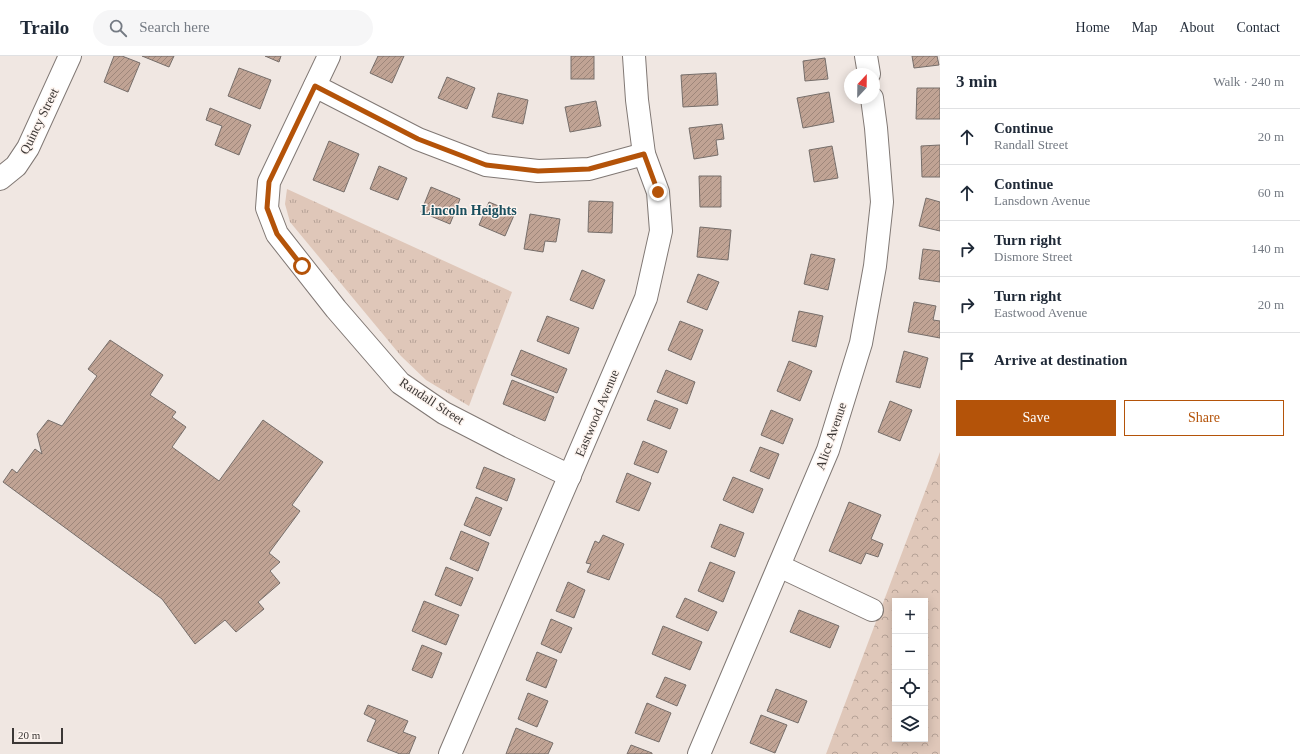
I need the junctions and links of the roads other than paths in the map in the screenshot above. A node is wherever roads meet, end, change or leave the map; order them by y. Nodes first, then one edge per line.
1 (70, 56) edge
2 (329, 56) edge
3 (634, 56) edge
4 (866, 56) edge
5 (868, 68) edge
6 (315, 86) junction
7 (873, 104) edge
8 (644, 154) junction
9 (0, 179) edge
10 (570, 476) junction
11 (779, 566) junction
12 (872, 610) dead end
13 (450, 754) edge
14 (699, 754) edge

1 - 9 street, Quincy Street
2 - 6 street, Randall Street
3 - 8 street, Eastwood Avenue
4 - 5 street
6 - 8 street
6 - 10 street, Randall Street
7 - 11 street, Alice Avenue
8 - 10 street, Eastwood Avenue
10 - 13 street, Eastwood Avenue
11 - 12 street
11 - 14 street, Alice Avenue

